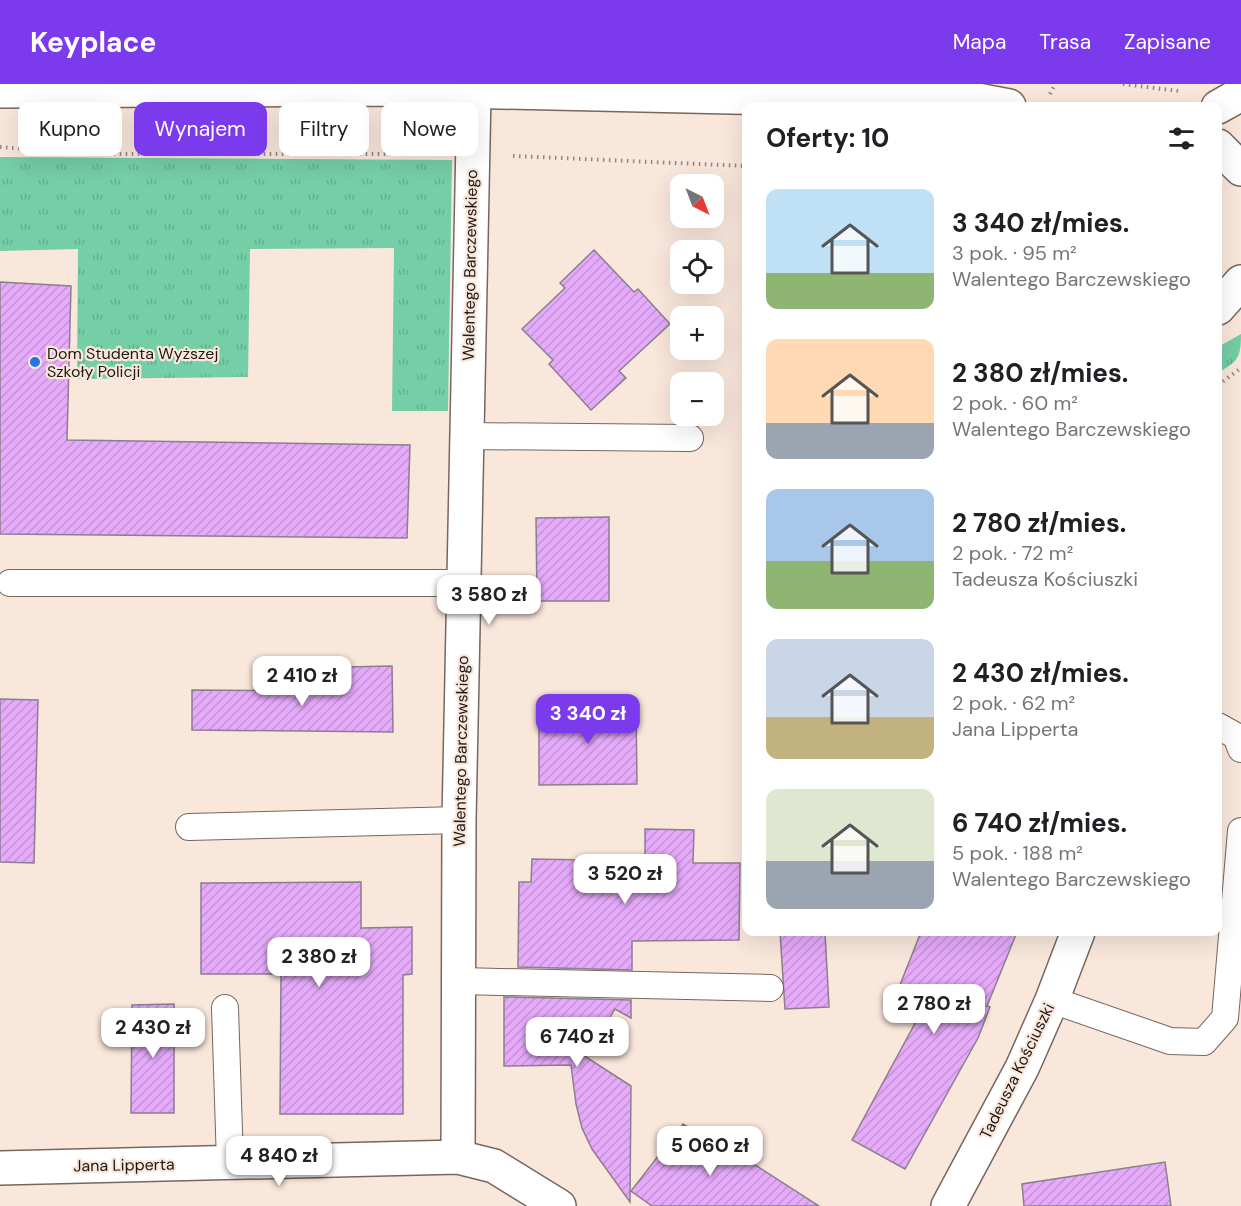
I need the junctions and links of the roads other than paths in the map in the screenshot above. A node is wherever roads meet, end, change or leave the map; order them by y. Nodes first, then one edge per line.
1 (0, 91) edge
2 (474, 93) junction
3 (1241, 94) edge
4 (770, 98) junction
5 (797, 102) edge
6 (988, 102) edge
7 (1222, 105) edge
8 (1222, 150) edge
9 (1241, 169) edge
10 (1241, 282) edge
11 (1222, 303) edge
12 (468, 436) junction
13 (690, 438) dead end
14 (10, 583) dead end
15 (464, 583) junction
16 (1222, 728) edge
17 (1241, 749) edge
18 (459, 820) junction
19 (189, 828) dead end
20 (1241, 831) edge
21 (1076, 936) edge
22 (460, 981) junction
23 (770, 987) dead end
24 (1052, 1000) junction
25 (225, 1008) dead end
26 (1233, 1023) edge
27 (458, 1157) junction
28 (230, 1162) junction
29 (0, 1168) edge
30 (559, 1206) edge
31 (948, 1206) edge

1 - 2 street
2 - 4 street
2 - 12 street, Walentego Barczewskiego
3 - 7 street
4 - 5 street
4 - 6 street
8 - 9 street
10 - 11 street
12 - 13 lane
12 - 15 street, Walentego Barczewskiego
14 - 15 lane
15 - 18 street, Walentego Barczewskiego
16 - 17 lane
18 - 19 lane
18 - 22 street, Walentego Barczewskiego
20 - 26 lane
21 - 24 street, Tadeusza Kościuszki
22 - 23 lane
22 - 27 street, Walentego Barczewskiego
24 - 26 lane
24 - 31 street, Tadeusza Kościuszki
25 - 28 lane
27 - 28 street, Jana Lipperta
27 - 30 street, Jana Lipperta
28 - 29 street, Jana Lipperta

